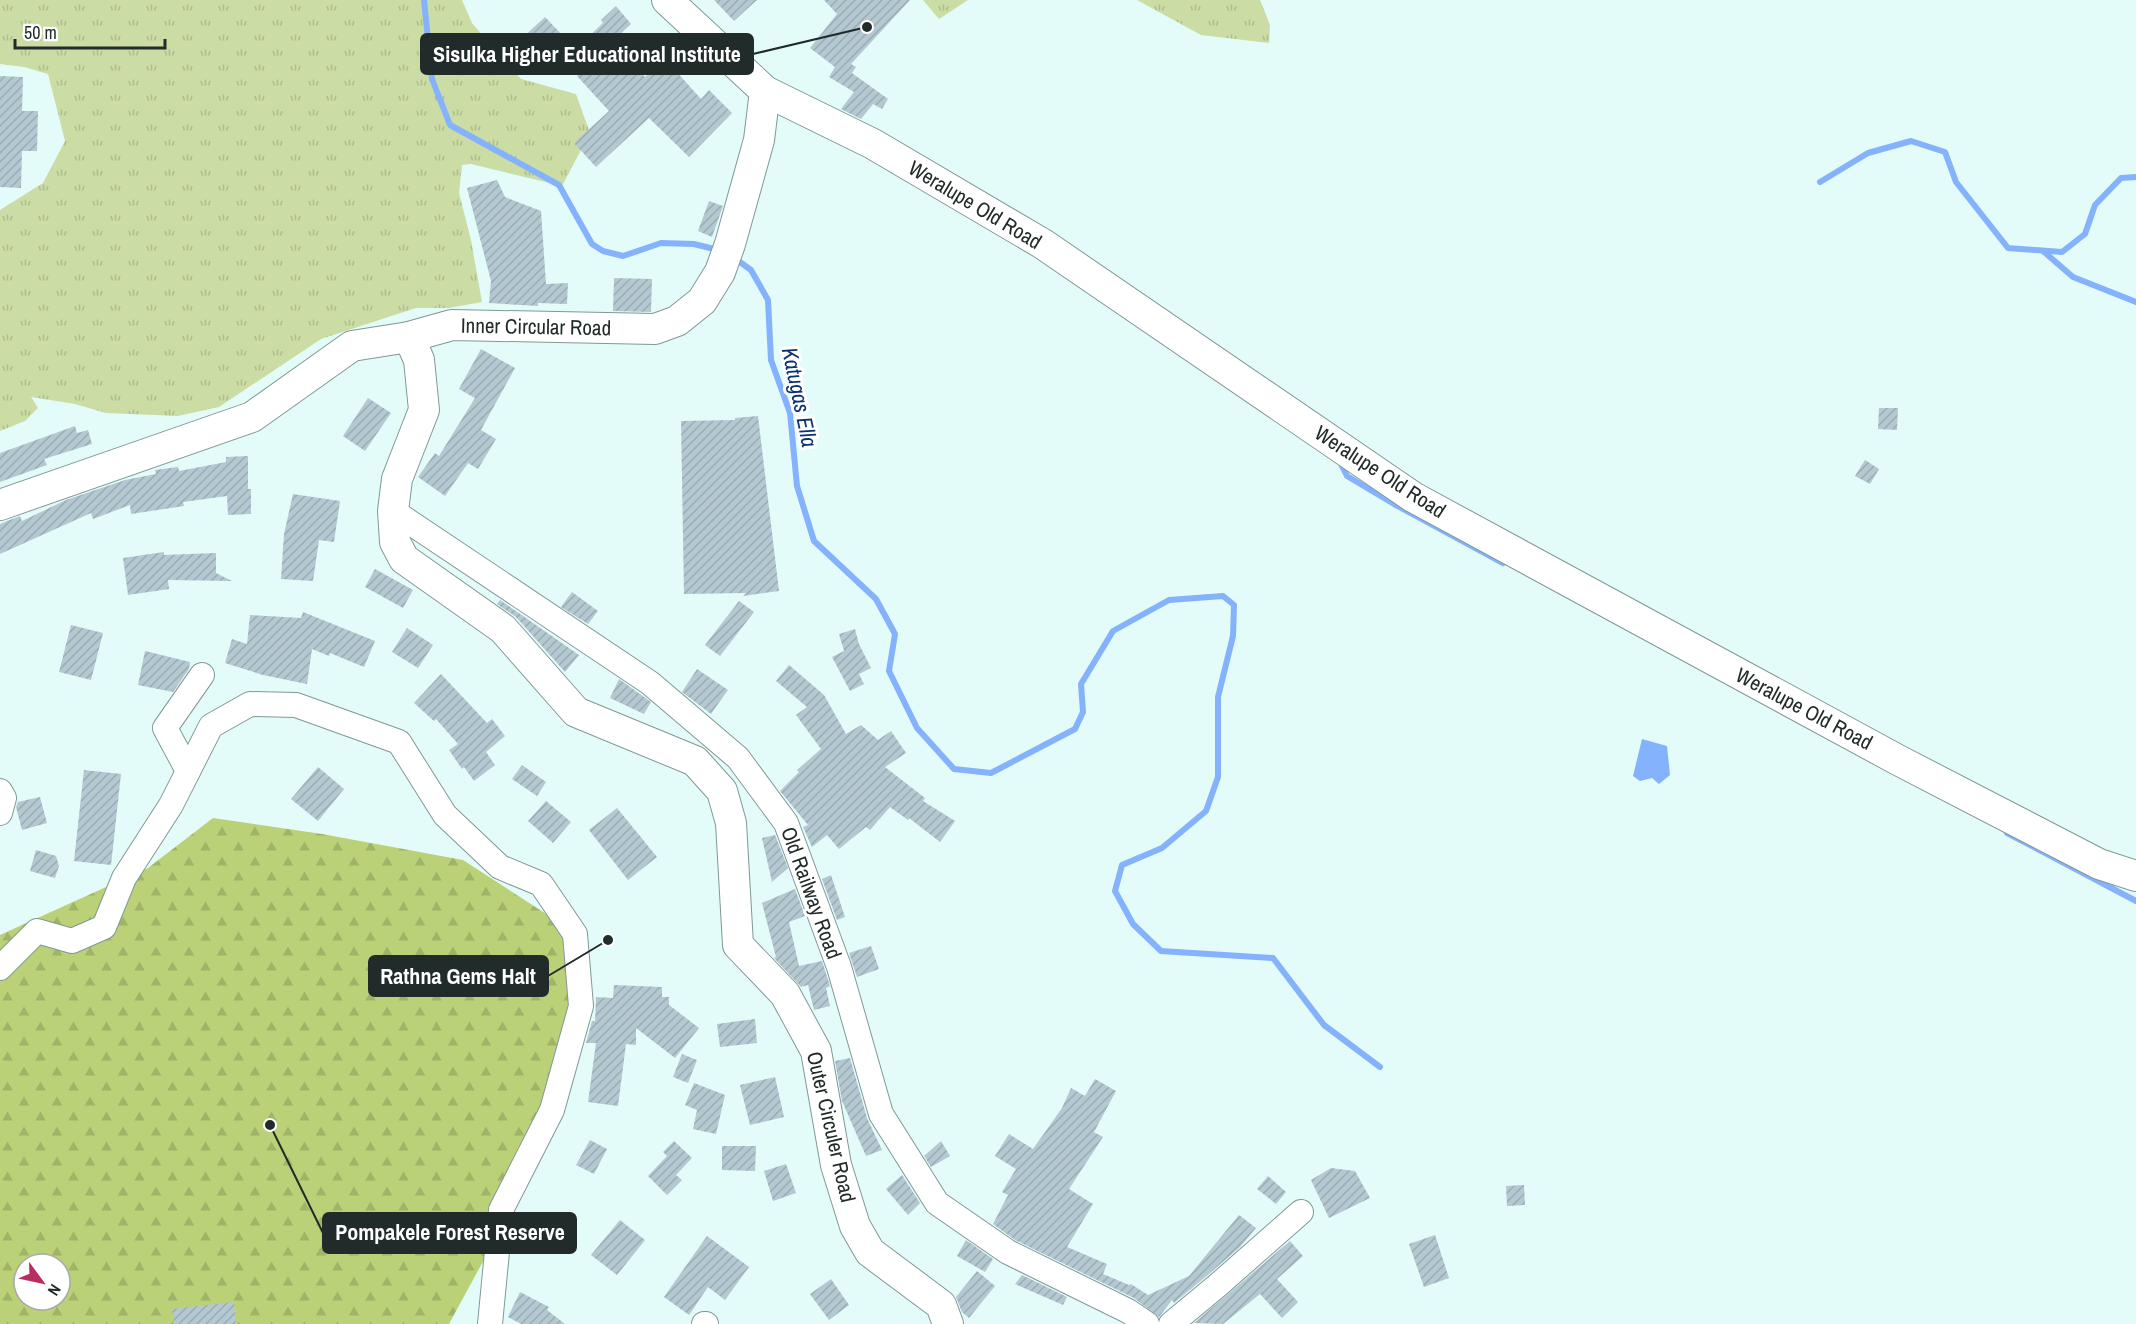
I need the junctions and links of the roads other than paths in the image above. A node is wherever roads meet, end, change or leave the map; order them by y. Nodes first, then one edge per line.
1 (667, 0) edge
2 (765, 91) junction
3 (409, 338) junction
4 (0, 505) edge
5 (393, 511) junction
6 (202, 675) dead end
7 (188, 771) junction
8 (0, 791) edge
9 (0, 813) edge
10 (2136, 876) edge
11 (0, 968) edge
12 (1301, 1212) dead end
13 (490, 1324) edge
14 (948, 1324) edge
15 (1147, 1324) edge
16 (1171, 1324) edge

1 - 2 street, Weralupe Old Road
2 - 3 street, Inner Circular Road
2 - 10 street, Weralupe Old Road
3 - 4 street, Inner Circular Road
3 - 5 street, Outer Circuler Road
5 - 14 street, Outer Circuler Road
5 - 15 street, Old Railway Road
6 - 7 street
7 - 11 street
7 - 13 street
8 - 9 street
12 - 16 street

